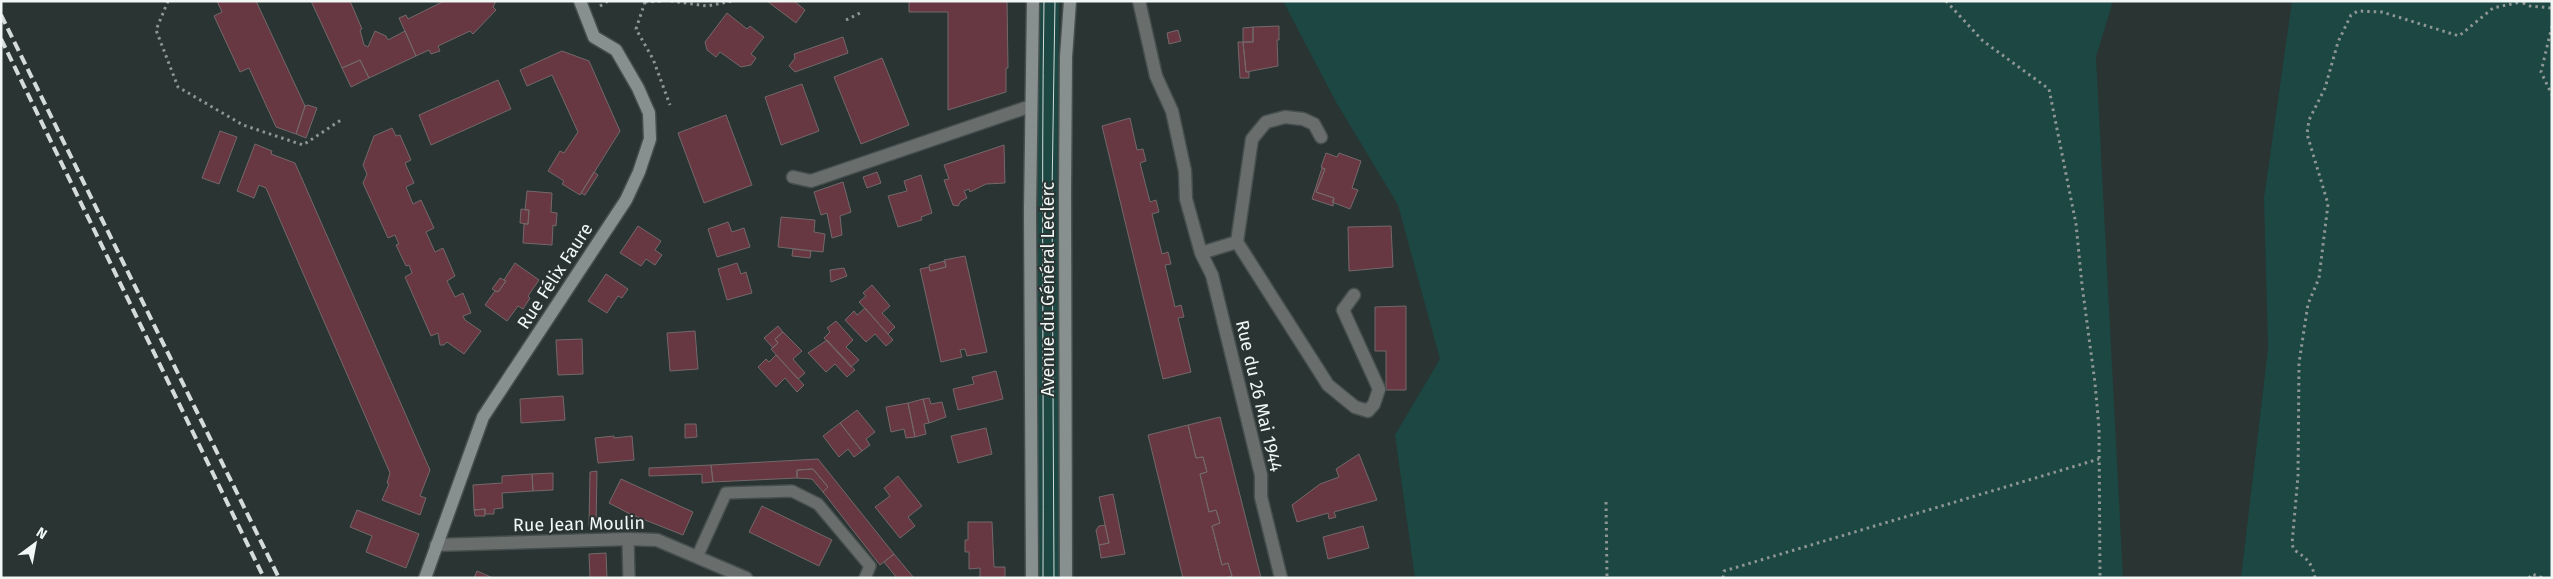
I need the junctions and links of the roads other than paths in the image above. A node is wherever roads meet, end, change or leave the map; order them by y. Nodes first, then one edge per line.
1 (580, 1) edge
2 (1032, 1) edge
3 (1070, 1) edge
4 (1139, 1) edge
5 (1032, 106) junction
6 (1320, 136) dead end
7 (793, 177) dead end
8 (1237, 242) junction
9 (1201, 253) junction
10 (1354, 295) dead end
11 (628, 539) junction
12 (436, 545) junction
13 (697, 557) junction
14 (425, 578) edge
15 (629, 578) edge
16 (746, 578) edge
17 (865, 578) edge
18 (1032, 578) edge
19 (1066, 578) edge
20 (1281, 578) edge

1 - 12 main road, Rue Félix Faure
2 - 5 main road, Avenue du Général Leclerc
3 - 19 main road, Avenue du Général Leclerc
4 - 9 street, Rue du 26 Mai 1944
5 - 7 street
5 - 18 main road, Avenue du Général Leclerc
6 - 8 street
8 - 9 street
8 - 10 street
9 - 20 street, Rue du 26 Mai 1944
11 - 12 street, Rue Jean Moulin
11 - 13 street, Rue Jean Moulin
11 - 15 lane
12 - 14 main road, Rue Félix Faure
13 - 16 street, Rue Jean Moulin
13 - 17 lane

